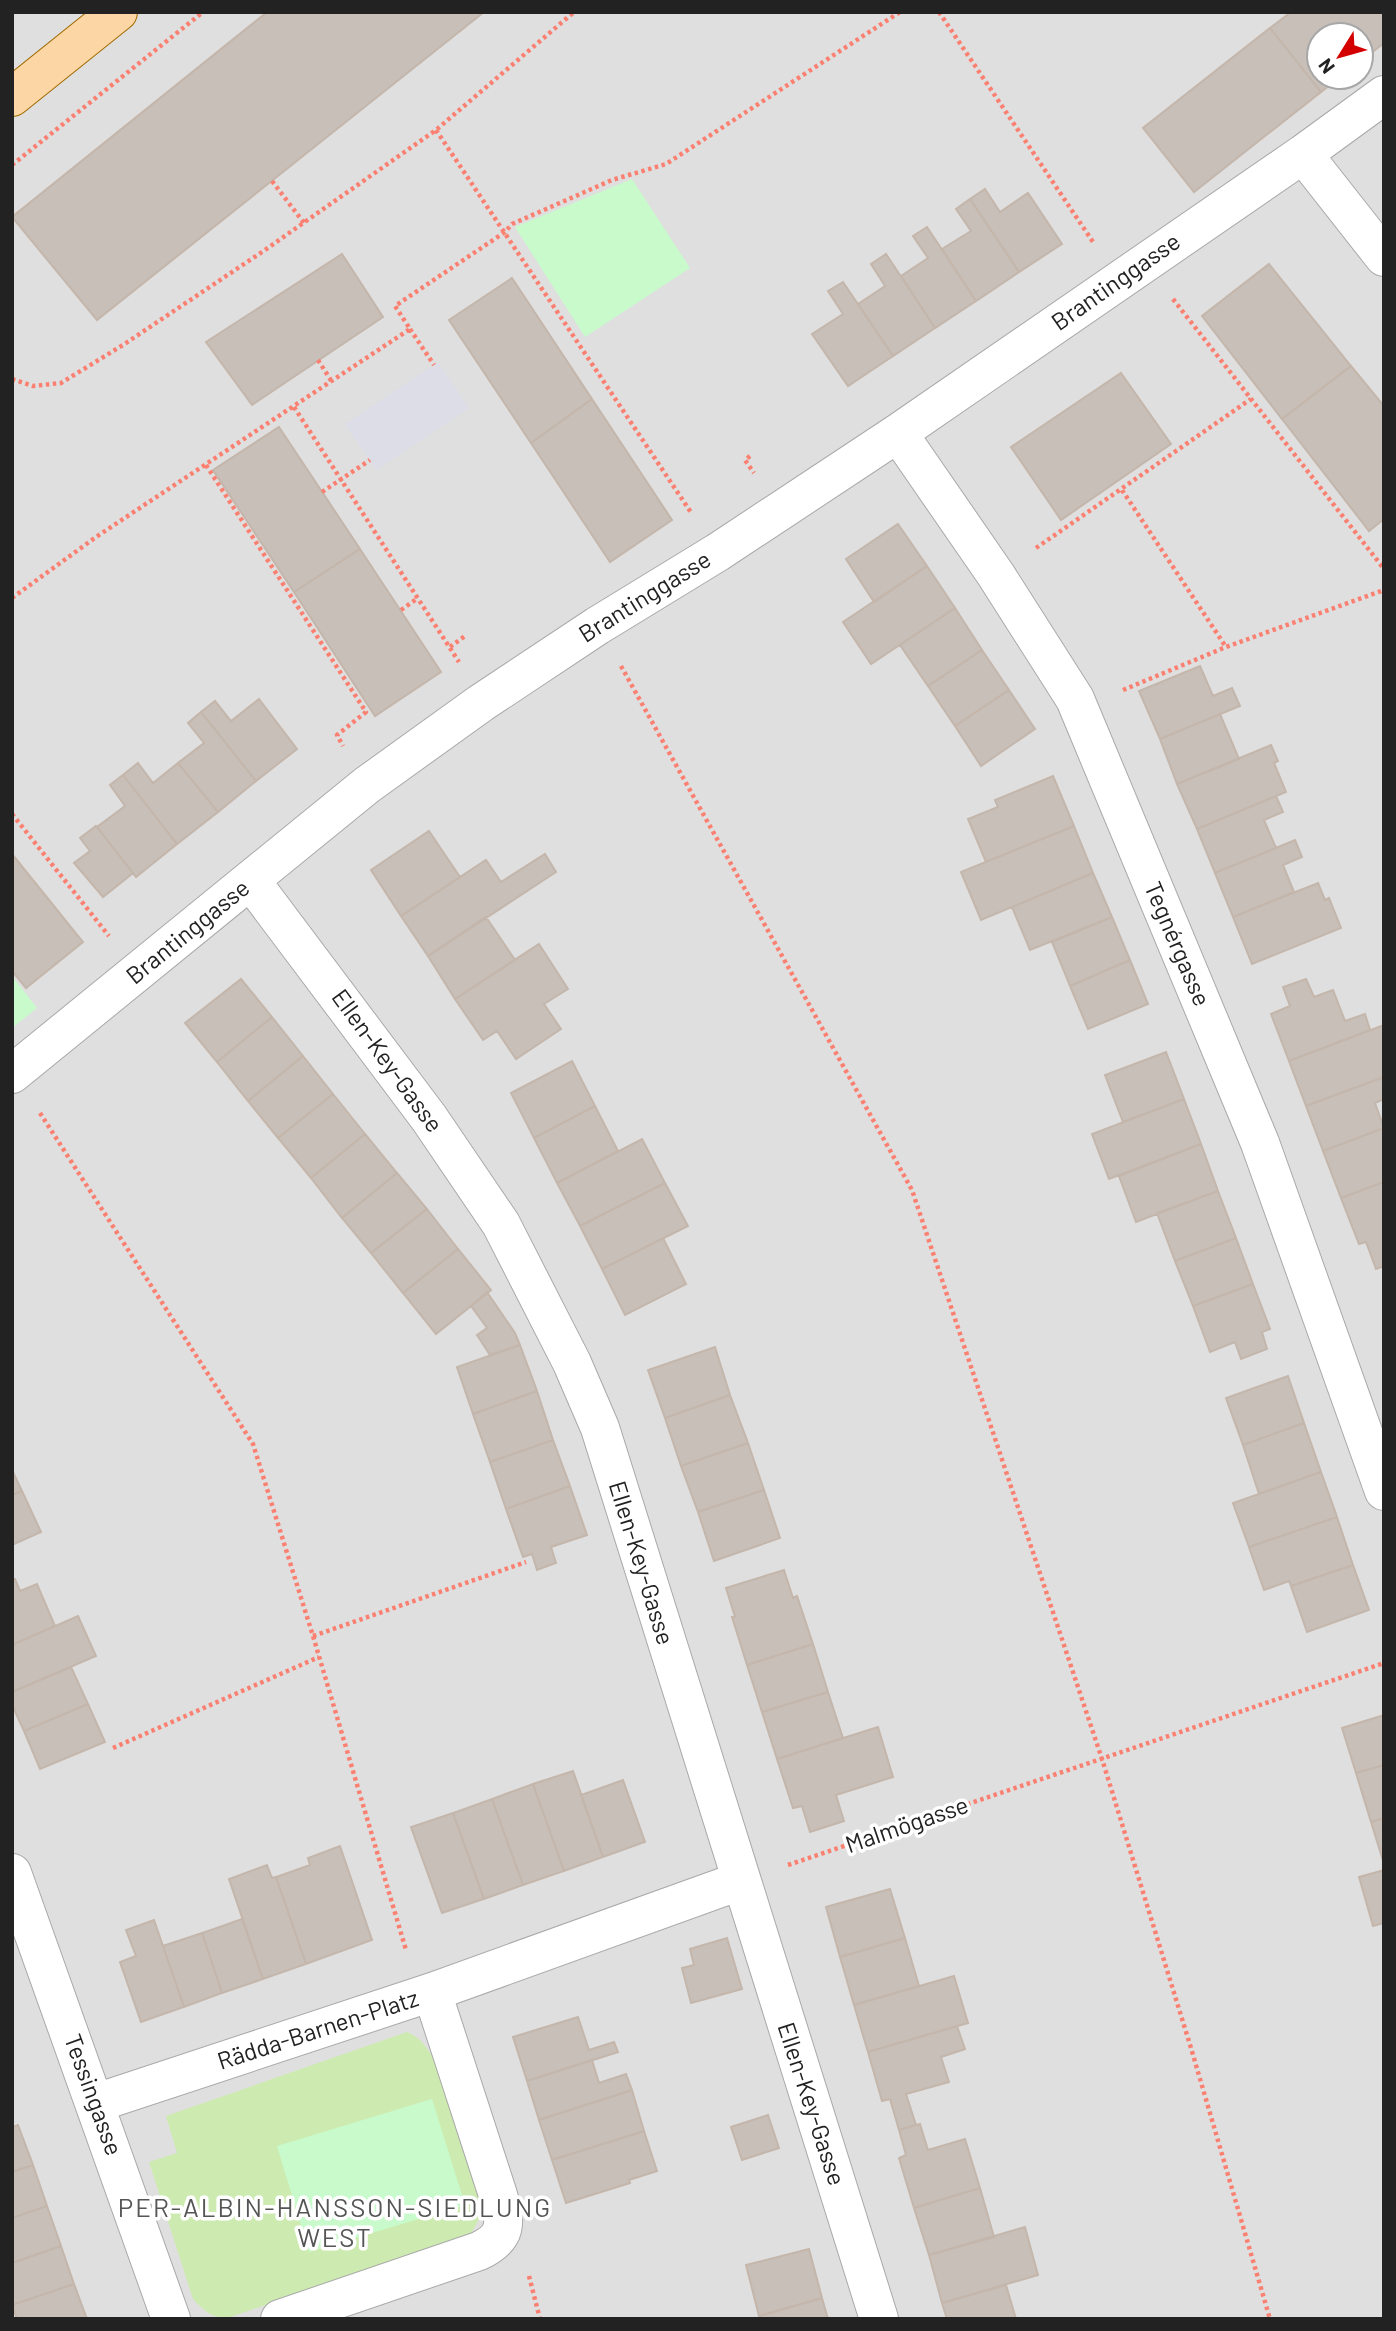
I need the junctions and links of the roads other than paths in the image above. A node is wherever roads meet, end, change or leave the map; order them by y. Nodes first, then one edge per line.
1 (118, 12) edge
2 (1384, 95) edge
3 (12, 97) edge
4 (1303, 153) junction
5 (1384, 257) edge
6 (898, 433) junction
7 (251, 881) junction
8 (13, 1073) edge
9 (1384, 1491) edge
10 (12, 1872) edge
11 (740, 1881) junction
12 (432, 1992) junction
13 (96, 2103) junction
14 (172, 2319) edge
15 (280, 2319) edge
16 (879, 2319) edge

1 - 3 main road
2 - 4 street, Brantinggasse
4 - 5 street
4 - 6 street, Brantinggasse
6 - 7 street, Brantinggasse
6 - 9 street, Tegnérgasse
7 - 8 street, Brantinggasse
7 - 11 street, Ellen-Key-Gasse
10 - 13 street, Tessingasse
11 - 12 street
11 - 16 street, Ellen-Key-Gasse
12 - 13 street, Rädda-Barnen-Platz
12 - 15 street, Rädda-Barnen-Platz
13 - 14 street, Tessingasse

